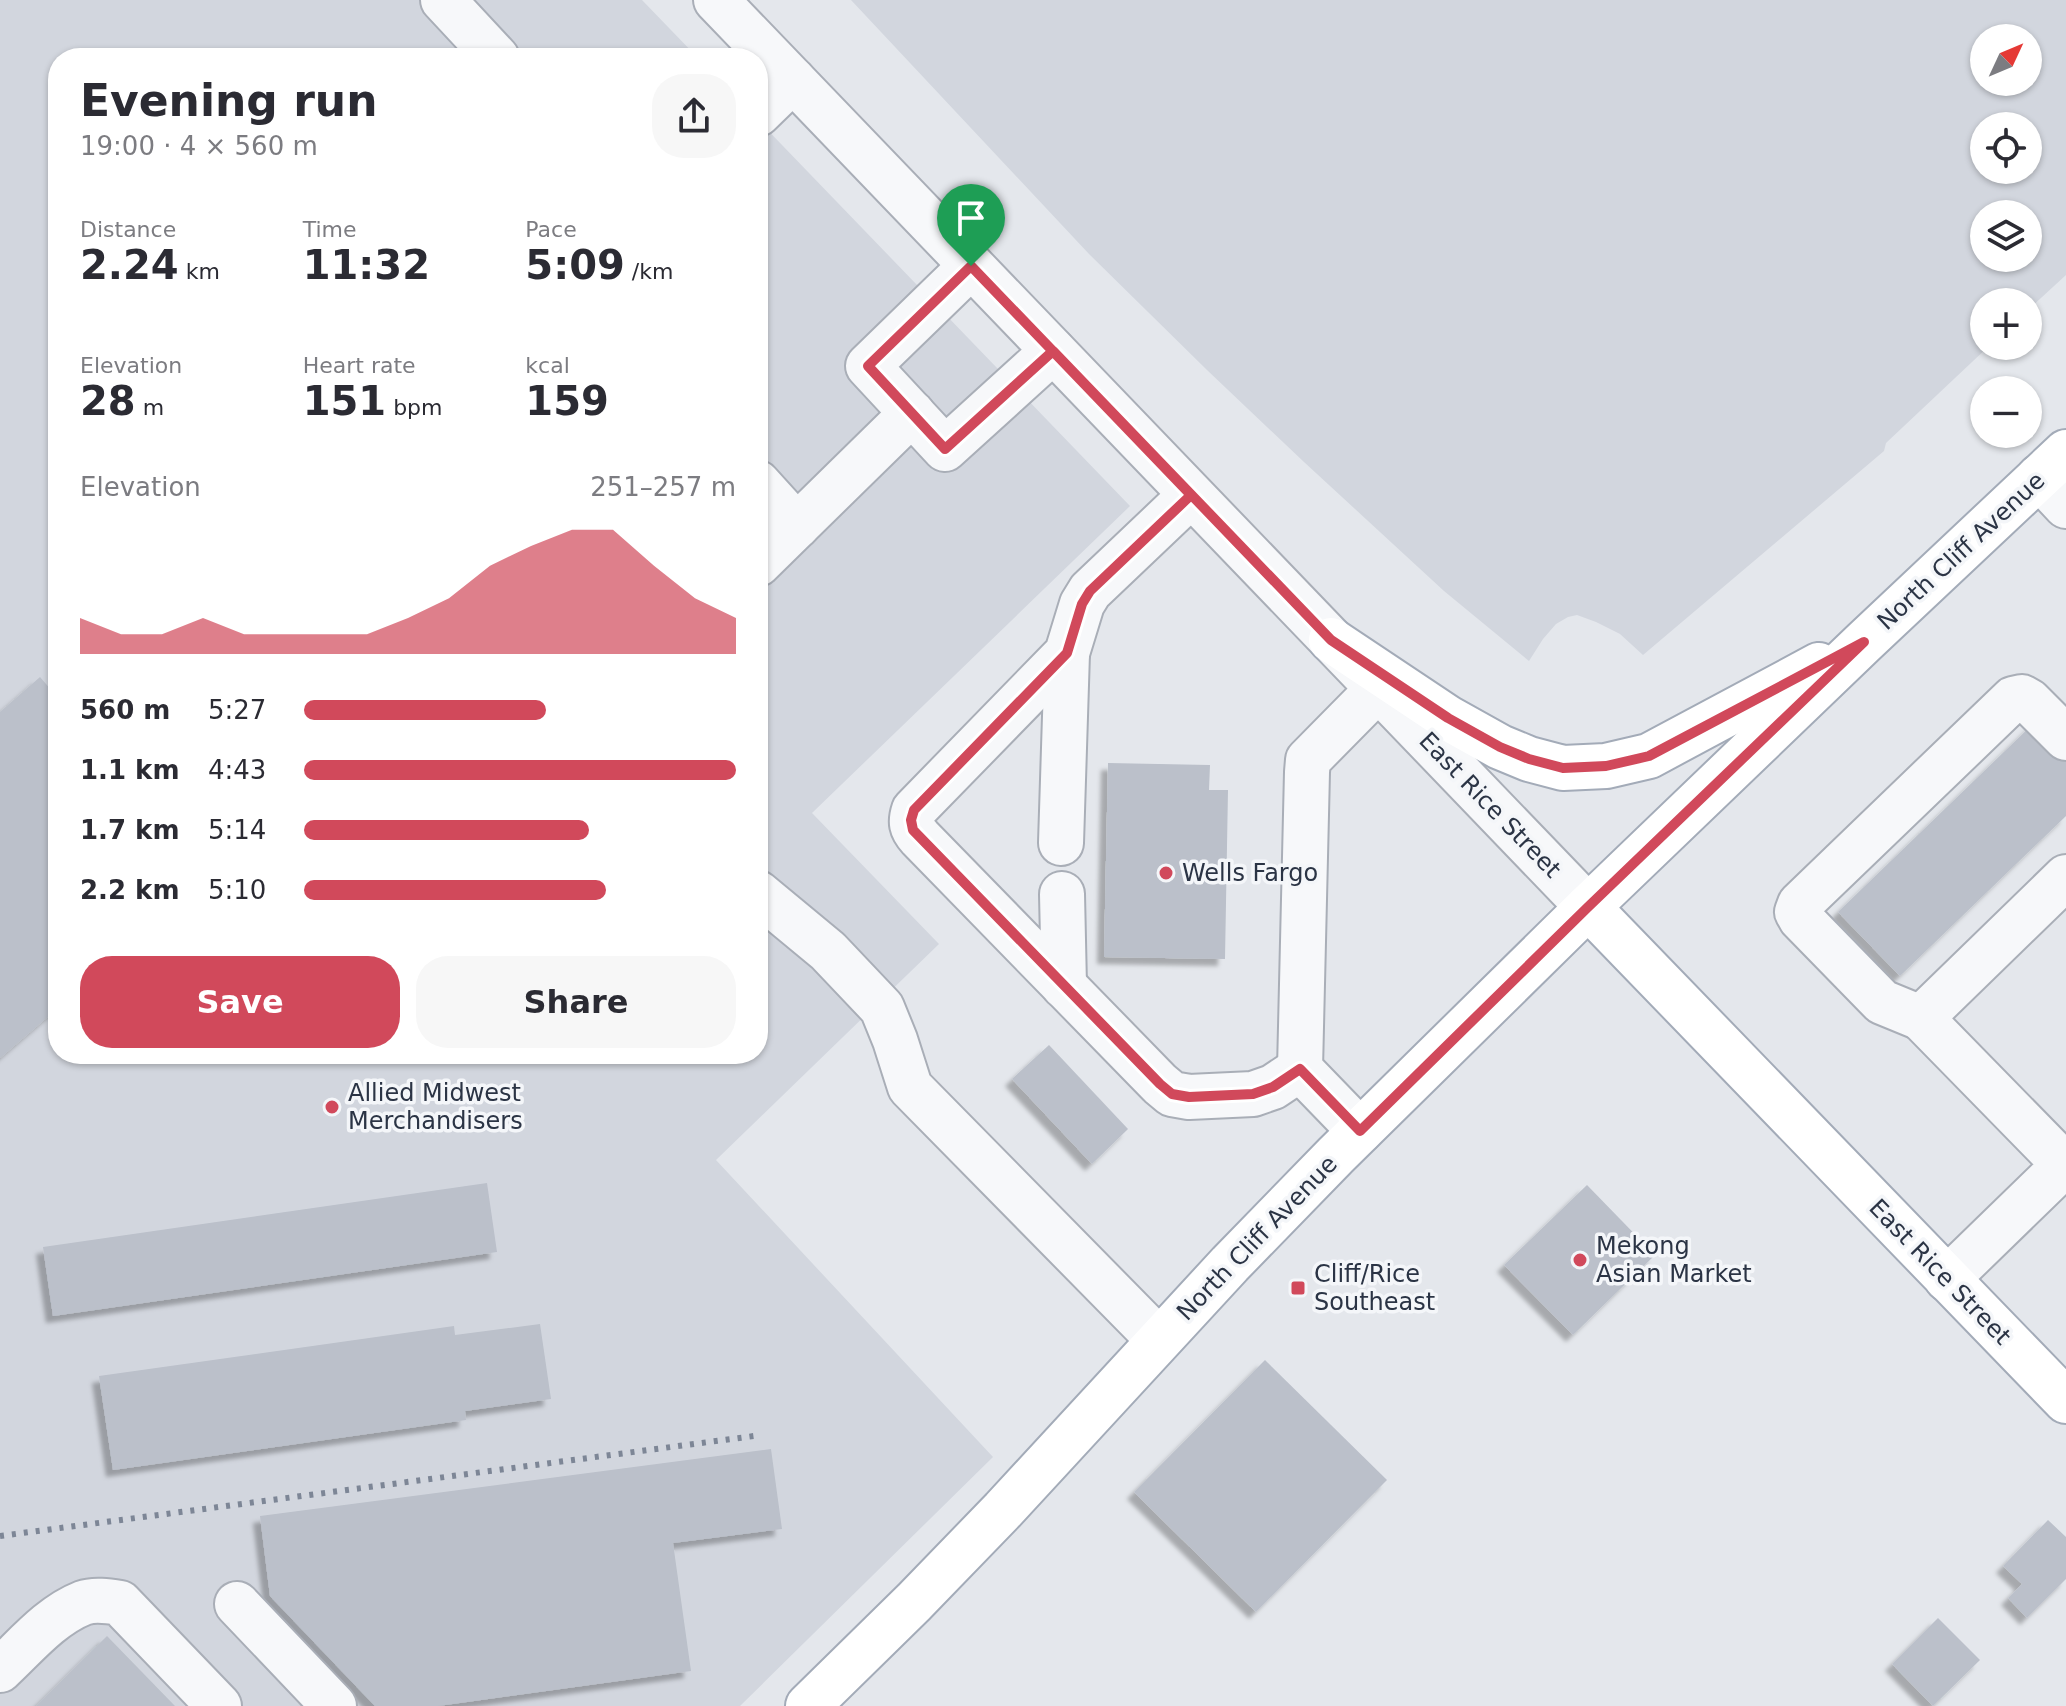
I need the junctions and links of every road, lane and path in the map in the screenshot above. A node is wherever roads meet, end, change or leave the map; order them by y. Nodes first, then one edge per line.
1 (443, 0) edge
2 (716, 0) edge
3 (488, 48) edge
4 (762, 48) edge
5 (768, 54) edge
6 (793, 80) junction
7 (768, 104) edge
8 (971, 266) junction
9 (1053, 351) junction
10 (912, 413) junction
11 (2057, 478) edge
12 (768, 494) edge
13 (1191, 495) junction
14 (797, 526) junction
15 (768, 554) edge
16 (1331, 640) junction
17 (1864, 642) junction
18 (1067, 653) junction
19 (1378, 689) junction
20 (2066, 738) edge
21 (1061, 843) dead end
22 (2066, 877) edge
23 (1062, 894) dead end
24 (768, 901) edge
25 (1588, 907) junction
26 (1064, 986) junction
27 (1921, 1018) junction
28 (1300, 1069) junction
29 (1360, 1131) junction
30 (1947, 1279) junction
31 (1159, 1340) junction
32 (2066, 1401) edge
33 (237, 1604) dead end
34 (0, 1670) edge
35 (219, 1706) edge
36 (334, 1706) edge
37 (808, 1706) edge

1 - 3 street
2 - 4 street, East Rice Street
5 - 6 street, East Rice Street
6 - 7 street
6 - 8 street, East Rice Street
8 - 9 street, East Rice Street
8 - 10 street
9 - 10 street
9 - 13 street, East Rice Street
10 - 14 street
11 - 17 main road, North Cliff Avenue
12 - 14 street
13 - 16 street, East Rice Street
13 - 18 street
14 - 15 street
16 - 17 main road
16 - 19 street, East Rice Street
17 - 25 main road, North Cliff Avenue
18 - 21 street
18 - 26 street
19 - 25 street, East Rice Street
19 - 28 street
20 - 27 street
22 - 27 street
23 - 26 street
24 - 31 street
25 - 29 main road, North Cliff Avenue
25 - 30 main road, East Rice Street
26 - 28 street
27 - 30 street
28 - 29 street
29 - 31 main road, North Cliff Avenue
30 - 32 main road, East Rice Street
31 - 37 main road, North Cliff Avenue
33 - 36 street
34 - 35 street

